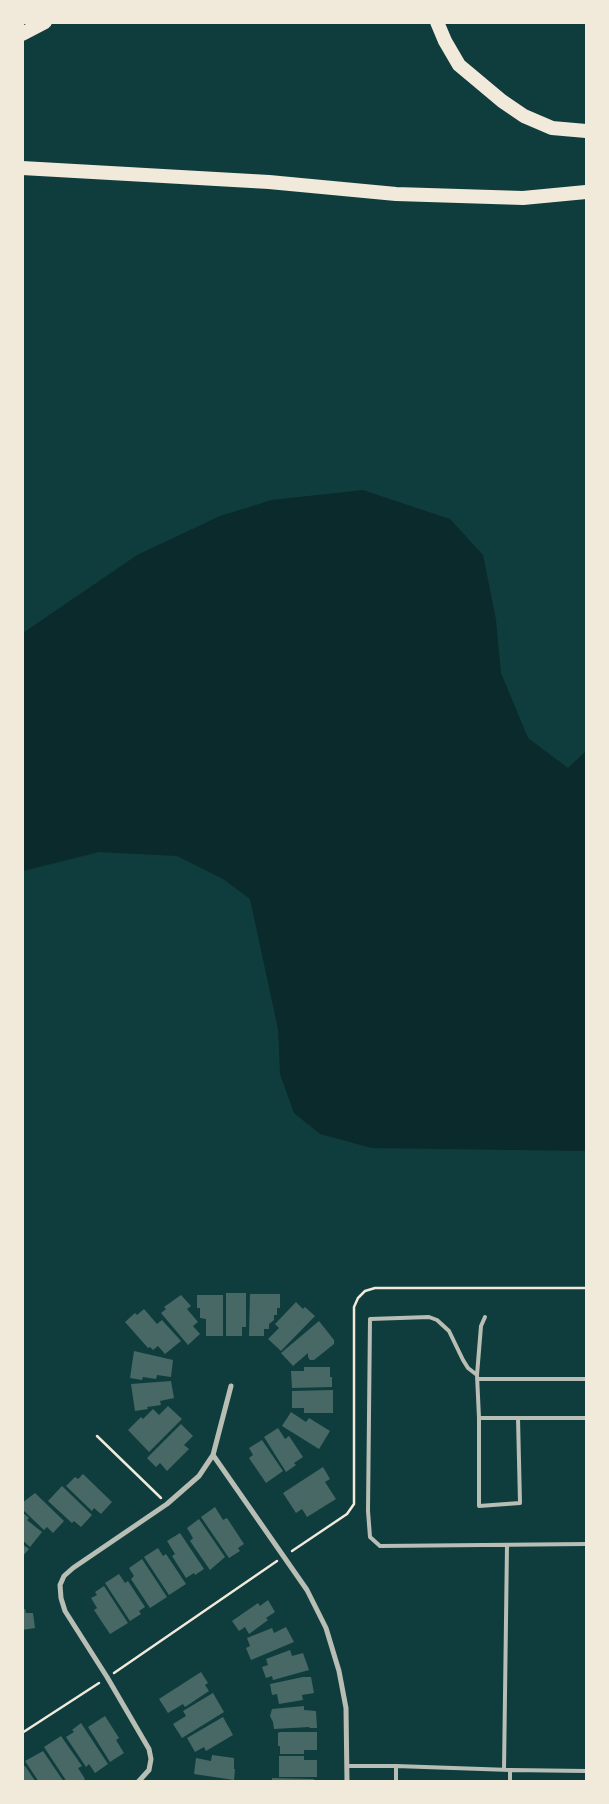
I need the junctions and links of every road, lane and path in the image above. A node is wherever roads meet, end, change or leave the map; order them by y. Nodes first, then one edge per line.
1 (45, 22) edge
2 (437, 22) edge
3 (22, 34) edge
4 (586, 131) edge
5 (22, 168) edge
6 (586, 192) edge
7 (586, 1288) edge
8 (485, 1317) dead end
9 (477, 1377) junction
10 (586, 1379) edge
11 (231, 1386) dead end
12 (479, 1418) junction
13 (518, 1418) junction
14 (586, 1418) edge
15 (97, 1436) dead end
16 (213, 1455) junction
17 (167, 1504) junction
18 (586, 1544) edge
19 (507, 1545) junction
20 (284, 1556) junction
21 (107, 1677) junction
22 (22, 1733) edge
23 (347, 1766) junction
24 (396, 1766) junction
25 (504, 1770) junction
26 (510, 1770) junction
27 (586, 1771) edge
28 (138, 1782) edge
29 (347, 1782) edge
30 (396, 1782) edge
31 (510, 1782) edge

1 - 3 highway
2 - 4 highway
5 - 6 highway
7 - 20 path
8 - 9 lane
9 - 10 lane
9 - 12 lane
9 - 19 lane
11 - 16 street
12 - 13 lane
12 - 13 lane
13 - 14 lane
15 - 17 path
16 - 17 street
16 - 20 street
17 - 21 street
18 - 19 lane
19 - 25 lane
20 - 21 path
20 - 23 street
21 - 22 path
21 - 28 street
23 - 24 lane
23 - 29 street
24 - 25 lane
24 - 30 lane
25 - 26 lane
26 - 27 lane
26 - 31 lane

